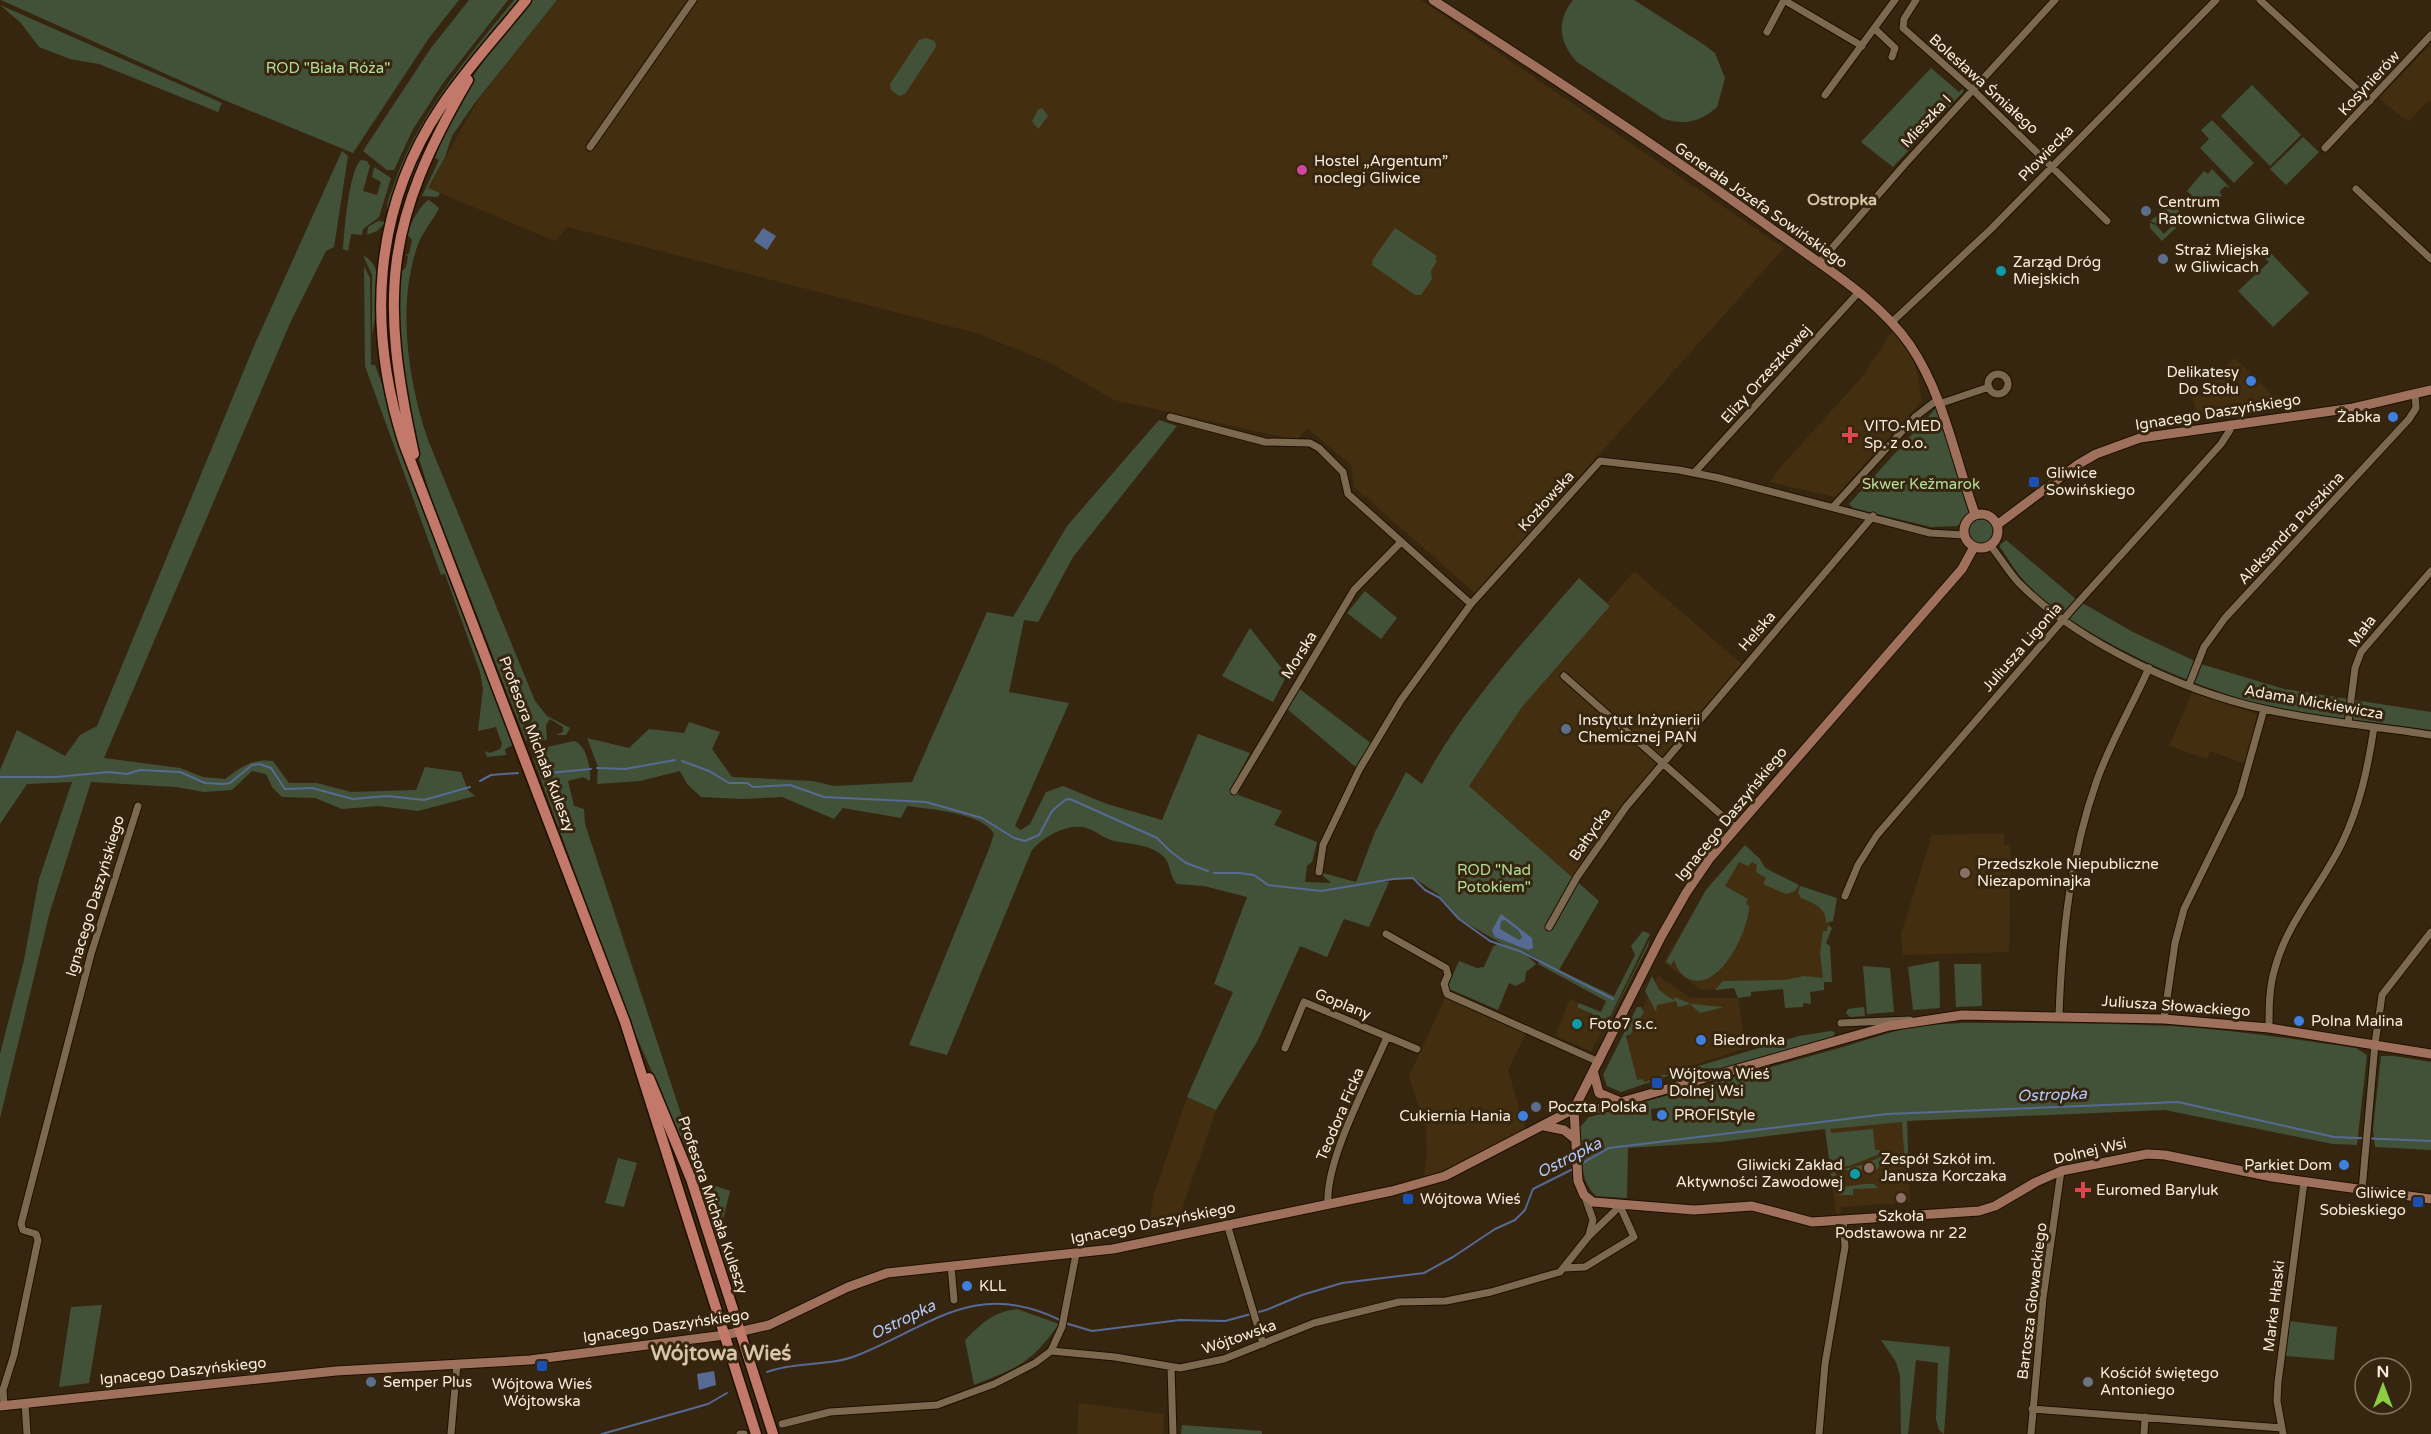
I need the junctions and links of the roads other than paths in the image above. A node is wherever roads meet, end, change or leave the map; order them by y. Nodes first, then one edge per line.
1 (526, 0) edge
2 (693, 0) edge
3 (1433, 0) edge
4 (1784, 0) edge
5 (1895, 0) edge
6 (1916, 0) edge
7 (2055, 0) edge
8 (2216, 0) edge
9 (2260, 0) edge
10 (1875, 27) junction
11 (1767, 32) dead end
12 (2431, 35) edge
13 (1862, 46) junction
14 (1892, 57) dead end
15 (1973, 90) junction
16 (1825, 95) dead end
17 (2370, 101) junction
18 (590, 147) dead end
19 (2325, 148) dead end
20 (2053, 166) junction
21 (2356, 189) dead end
22 (2107, 221) dead end
23 (2431, 259) edge
24 (1819, 263) junction
25 (1858, 293) junction
26 (1892, 322) junction
27 (1989, 387) dead end
28 (2431, 390) edge
29 (2415, 394) junction
30 (1938, 402) junction
31 (1170, 417) dead end
32 (2230, 424) junction
33 (1694, 473) junction
34 (1833, 507) junction
35 (1976, 514) junction
36 (1873, 516) junction
37 (1997, 525) junction
38 (1964, 535) junction
39 (1400, 543) junction
40 (1990, 545) junction
41 (1974, 547) junction
42 (2431, 571) edge
43 (1471, 604) junction
44 (2065, 619) junction
45 (2149, 668) junction
46 (1564, 676) dead end
47 (2189, 685) junction
48 (2264, 709) junction
49 (2348, 723) junction
50 (2373, 727) junction
51 (2431, 735) edge
52 (1662, 763) junction
53 (1234, 791) dead end
54 (138, 806) dead end
55 (1736, 828) junction
56 (1318, 872) dead end
57 (1845, 896) dead end
58 (1549, 927) dead end
59 (2431, 932) edge
60 (1386, 934) dead end
61 (2059, 1015) junction
62 (2164, 1019) junction
63 (1918, 1020) junction
64 (626, 1022) junction
65 (1841, 1023) dead end
66 (2269, 1028) junction
67 (1387, 1037) junction
68 (2375, 1044) junction
69 (1285, 1048) dead end
70 (1417, 1049) dead end
71 (2431, 1054) edge
72 (1599, 1062) junction
73 (1594, 1073) junction
74 (1620, 1102) junction
75 (1575, 1109) junction
76 (1593, 1110) junction
77 (1575, 1124) junction
78 (1544, 1126) junction
79 (1574, 1138) junction
80 (2061, 1171) junction
81 (2304, 1182) junction
82 (2362, 1190) junction
83 (1584, 1195) junction
84 (2431, 1199) edge
85 (1328, 1204) junction
86 (1620, 1206) junction
87 (1843, 1220) junction
88 (1227, 1224) junction
89 (1588, 1237) junction
90 (1076, 1254) junction
91 (951, 1266) junction
92 (1564, 1268) junction
93 (954, 1300) dead end
94 (741, 1333) junction
95 (725, 1335) junction
96 (1263, 1344) junction
97 (1051, 1351) junction
98 (457, 1364) junction
99 (1171, 1367) junction
100 (25, 1403) junction
101 (2, 1405) edge
102 (2032, 1409) junction
103 (2145, 1417) junction
104 (782, 1424) dead end
105 (2282, 1431) edge
106 (451, 1432) edge
107 (27, 1434) edge
108 (756, 1434) edge
109 (773, 1434) edge
110 (1173, 1434) edge
111 (1820, 1434) edge
112 (2031, 1434) edge
113 (2144, 1434) edge

1 - 64 main road, Profesora Michała Kuleszy
2 - 18 street
3 - 24 main road, Generała Józefa Sowińskiego
4 - 11 street
4 - 13 street
5 - 10 street
6 - 15 street, Bolesława Śmiałego
7 - 15 street, Mieszka I
8 - 20 street, Płowiecka
9 - 17 street
10 - 13 street
10 - 14 street
12 - 17 street, Kosynierów
13 - 16 street
15 - 20 street, Bolesława Śmiałego
15 - 24 street, Mieszka I
17 - 19 street, Kosynierów
20 - 22 street, Bolesława Śmiałego
20 - 26 street, Płowiecka
21 - 23 street
24 - 25 main road, Generała Józefa Sowińskiego
25 - 26 main road, Generała Józefa Sowińskiego
25 - 33 street, Elizy Orzeszkowej
26 - 30 main road, Generała Józefa Sowińskiego
27 - 30 street
28 - 29 main road, Ignacego Daszyńskiego
29 - 32 main road, Ignacego Daszyńskiego
29 - 47 street, Aleksandra Puszkina
30 - 34 street
30 - 35 main road, Generała Józefa Sowińskiego
31 - 39 street
32 - 37 main road, Ignacego Daszyńskiego
32 - 44 street, Juliusza Ligonia
33 - 34 street, Kozłowska
33 - 43 street, Kozłowska
34 - 36 street, Kozłowska
35 - 37 main road
35 - 38 main road
36 - 38 street, Kozłowska
36 - 52 street, Helska
37 - 40 main road
38 - 41 main road
39 - 43 street
39 - 53 street, Morska
40 - 41 main road
40 - 44 street, Adama Mickiewicza
41 - 55 main road, Ignacego Daszyńskiego
42 - 49 street, Mała
43 - 56 street, Kozłowska
44 - 45 street, Adama Mickiewicza
44 - 57 street, Juliusza Ligonia
45 - 47 street, Adama Mickiewicza
45 - 61 street
46 - 52 street
47 - 48 street, Adama Mickiewicza
48 - 49 street, Adama Mickiewicza
48 - 62 street
49 - 50 street, Adama Mickiewicza
50 - 51 street, Adama Mickiewicza
50 - 66 street
52 - 55 street
52 - 58 street, Bałtycka
54 - 101 street, Ignacego Daszyńskiego
55 - 72 main road, Ignacego Daszyńskiego
59 - 68 street
60 - 72 street
61 - 62 main road, Juliusza Słowackiego
61 - 63 main road, Juliusza Słowackiego
62 - 66 main road, Juliusza Słowackiego
63 - 65 street, Juliusza Słowackiego
63 - 74 main road, Juliusza Słowackiego
64 - 94 main road, Profesora Michała Kuleszy
64 - 95 main road, Profesora Michała Kuleszy
66 - 68 main road, Juliusza Słowackiego
67 - 69 street, Goplany
67 - 70 street, Goplany
67 - 85 street, Teodora Ficka
68 - 71 main road, Juliusza Słowackiego
68 - 82 street
72 - 73 main road, Ignacego Daszyńskiego
73 - 74 main road
73 - 75 main road, Ignacego Daszyńskiego
74 - 76 main road, Juliusza Słowackiego
75 - 76 main road, Juliusza Słowackiego
75 - 77 main road
75 - 78 main road, Ignacego Daszyńskiego
76 - 77 main road, Juliusza Słowackiego
77 - 79 main road
78 - 79 main road
78 - 85 main road, Ignacego Daszyńskiego
79 - 83 main road
80 - 81 main road, Dolnej Wsi
80 - 87 main road, Dolnej Wsi
80 - 102 street, Bartosza Głowackiego
81 - 82 main road, Dolnej Wsi
81 - 105 street, Marka Hłaski
82 - 84 main road, Dolnej Wsi
83 - 86 main road, Dolnej Wsi
83 - 89 street
85 - 88 main road, Ignacego Daszyńskiego
86 - 87 main road, Dolnej Wsi
86 - 89 street, Wójtowska
86 - 92 street
87 - 111 street
88 - 90 main road, Ignacego Daszyńskiego
88 - 96 street
89 - 92 street, Wójtowska
90 - 91 main road, Ignacego Daszyńskiego
90 - 97 street
91 - 93 street
91 - 94 main road, Ignacego Daszyńskiego
92 - 96 street, Wójtowska
94 - 95 main road, Ignacego Daszyńskiego
94 - 109 main road, Profesora Michała Kuleszy
95 - 98 main road, Ignacego Daszyńskiego
95 - 108 main road, Profesora Michała Kuleszy
96 - 99 street, Wójtowska
97 - 99 street, Wójtowska
97 - 104 street
98 - 100 main road, Ignacego Daszyńskiego
98 - 106 street
99 - 110 street
100 - 101 main road, Ignacego Daszyńskiego
100 - 107 street
102 - 103 street
102 - 112 street, Bartosza Głowackiego
103 - 105 street
103 - 113 street

